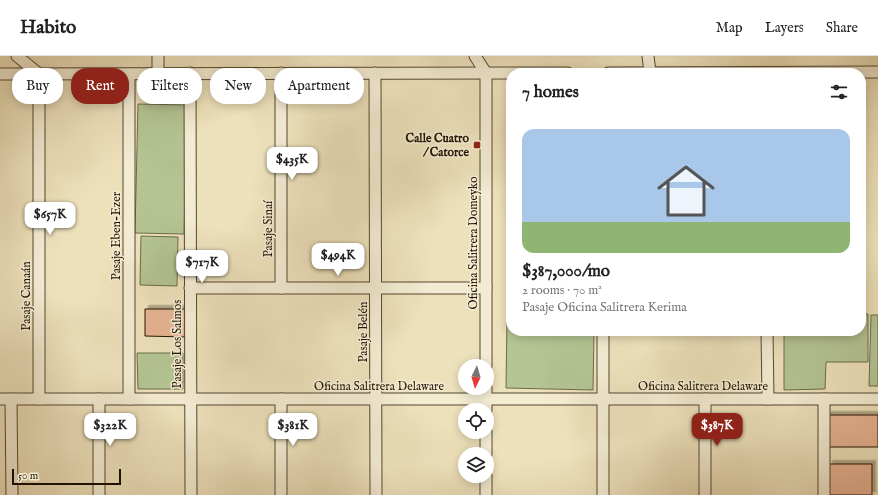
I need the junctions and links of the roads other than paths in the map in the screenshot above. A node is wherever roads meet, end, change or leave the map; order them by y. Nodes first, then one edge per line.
1 (17, 56) edge
2 (158, 56) edge
3 (475, 56) edge
4 (648, 56) edge
5 (31, 68) edge
6 (158, 68) edge
7 (650, 68) edge
8 (866, 72) edge
9 (878, 72) edge
10 (202, 73) edge
11 (274, 73) edge
12 (364, 73) edge
13 (375, 73) junction
14 (486, 73) junction
15 (506, 73) edge
16 (0, 74) edge
17 (12, 74) edge
18 (129, 74) edge
19 (137, 74) edge
20 (38, 104) edge
21 (129, 104) edge
22 (190, 104) edge
23 (281, 104) edge
24 (190, 288) junction
25 (281, 288) junction
26 (376, 288) junction
27 (486, 288) junction
28 (603, 336) edge
29 (767, 336) edge
30 (486, 359) edge
31 (0, 399) edge
32 (12, 399) junction
33 (39, 399) junction
34 (99, 399) junction
35 (129, 399) junction
36 (190, 399) junction
37 (281, 399) junction
38 (376, 399) junction
39 (486, 399) edge
40 (603, 399) junction
41 (705, 399) junction
42 (768, 399) junction
43 (824, 399) junction
44 (878, 399) edge
45 (486, 483) edge
46 (12, 495) edge
47 (99, 495) edge
48 (191, 495) edge
49 (281, 495) edge
50 (376, 495) edge
51 (486, 495) edge
52 (603, 495) edge
53 (706, 495) edge
54 (824, 495) edge

1 - 5 street
2 - 6 street
3 - 14 street
4 - 7 street
8 - 9 street
10 - 11 street
12 - 13 street
13 - 14 street
13 - 26 street, Pasaje Belén
14 - 15 street
14 - 27 street, Oficina Salitrera Domeyko
16 - 17 street
18 - 19 street
20 - 33 street, Pasaje Canaán
21 - 35 street, Pasaje Eben-Ezer
22 - 24 street, Pasaje Los Salmos
23 - 25 street, Pasaje Sinaí
24 - 25 street
24 - 36 street, Pasaje Los Salmos
25 - 26 street
26 - 27 street
26 - 38 street, Pasaje Belén
27 - 30 street, Oficina Salitrera Domeyko
28 - 40 street
29 - 42 street
31 - 32 street, Oficina Salitrera Delaware
32 - 33 street, Oficina Salitrera Delaware
32 - 46 street
33 - 34 street, Oficina Salitrera Delaware
34 - 35 street, Oficina Salitrera Delaware
34 - 47 street
35 - 36 street, Oficina Salitrera Delaware
36 - 37 street, Oficina Salitrera Delaware
36 - 48 street, Pasaje Los Salmos
37 - 38 street, Oficina Salitrera Delaware
37 - 49 street
38 - 39 street, Oficina Salitrera Delaware
38 - 50 street, Pasaje Belén
39 - 40 street, Oficina Salitrera Delaware
40 - 41 street, Oficina Salitrera Delaware
40 - 52 street
41 - 42 street, Oficina Salitrera Delaware
41 - 53 street
42 - 43 street, Oficina Salitrera Delaware
43 - 44 street, Oficina Salitrera Delaware
43 - 54 street
45 - 51 street

